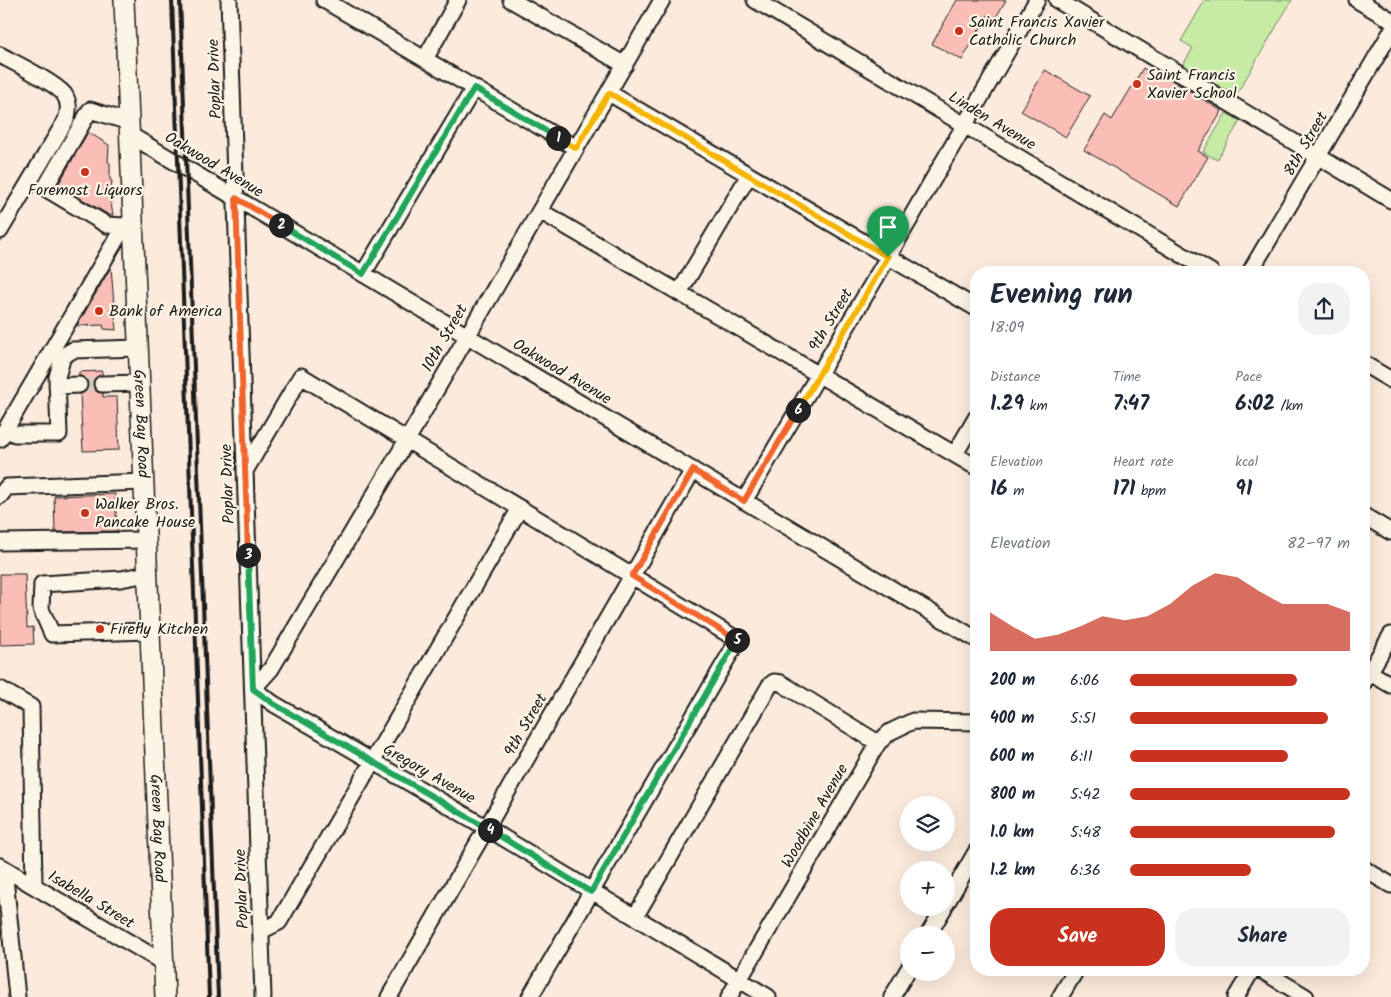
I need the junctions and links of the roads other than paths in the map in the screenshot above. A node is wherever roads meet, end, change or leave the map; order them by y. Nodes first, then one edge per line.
1 (124, 0) edge
2 (229, 0) edge
3 (324, 0) edge
4 (458, 0) edge
5 (511, 0) edge
6 (662, 0) edge
7 (755, 0) edge
8 (1037, 0) edge
9 (1057, 0) edge
10 (1357, 0) edge
11 (346, 6) edge
12 (1391, 20) edge
13 (1391, 32) edge
14 (0, 55) edge
15 (425, 59) junction
16 (625, 65) junction
17 (474, 88) junction
18 (609, 93) junction
19 (964, 125) junction
20 (130, 128) junction
21 (576, 148) junction
22 (1318, 157) junction
23 (748, 175) junction
24 (236, 198) junction
25 (1391, 200) edge
26 (540, 211) junction
27 (128, 223) junction
28 (0, 231) edge
29 (888, 257) junction
30 (1201, 266) edge
31 (1254, 266) edge
32 (363, 274) junction
33 (679, 293) junction
34 (970, 305) edge
35 (466, 336) junction
36 (138, 348) junction
37 (1370, 368) edge
38 (819, 374) junction
39 (1391, 380) edge
40 (140, 382) junction
41 (102, 384) tunnel mouth
42 (79, 385) tunnel mouth
43 (57, 386) junction
44 (970, 429) edge
45 (3, 434) edge
46 (407, 440) junction
47 (956, 454) junction
48 (970, 462) edge
49 (693, 470) junction
50 (245, 471) junction
51 (144, 482) junction
52 (2, 490) edge
53 (744, 501) junction
54 (520, 508) junction
55 (1370, 520) edge
56 (1391, 532) edge
57 (146, 540) junction
58 (0, 542) edge
59 (148, 574) junction
60 (632, 576) junction
61 (150, 631) junction
62 (970, 635) edge
63 (1391, 635) edge
64 (1370, 668) edge
65 (1370, 676) edge
66 (1391, 685) edge
67 (0, 689) edge
68 (253, 689) junction
69 (970, 722) edge
70 (878, 743) junction
71 (373, 761) junction
72 (487, 828) junction
73 (970, 862) edge
74 (2, 867) edge
75 (1370, 873) edge
76 (1391, 885) edge
77 (34, 886) junction
78 (955, 888) edge
79 (591, 892) junction
80 (635, 917) junction
81 (261, 931) junction
82 (164, 963) junction
83 (1072, 976) edge
84 (1248, 976) edge
85 (1271, 976) edge
86 (739, 980) junction
87 (901, 981) edge
88 (17, 997) edge
89 (165, 997) edge
90 (263, 997) edge
91 (389, 997) edge
92 (530, 997) edge
93 (729, 997) edge
94 (768, 997) edge
95 (892, 997) edge
96 (1060, 997) edge
97 (1236, 997) edge
98 (1306, 997) edge

1 - 20 main road, Green Bay Road
2 - 24 street, Poplar Drive
3 - 11 street
4 - 15 street
5 - 16 street
6 - 16 street, 10th Street
7 - 19 street, Linden Avenue
8 - 19 street, 9th Street
9 - 22 street
10 - 12 street
11 - 15 street
13 - 22 street, 8th Street
14 - 28 street
15 - 17 street
16 - 18 street, 10th Street
17 - 21 street
17 - 32 street
18 - 21 street, 10th Street
18 - 23 street
19 - 29 street, 9th Street
19 - 30 street, Linden Avenue
20 - 24 street, Oakwood Avenue
20 - 27 main road, Green Bay Road
20 - 27 street, Oakwood Avenue
21 - 26 street, 10th Street
22 - 25 street
22 - 31 street, 8th Street
23 - 29 street
23 - 33 street
24 - 32 street, Oakwood Avenue
24 - 50 street, Poplar Drive
26 - 33 street
26 - 35 street, 10th Street
27 - 36 main road, Green Bay Road
27 - 45 street
29 - 34 street
29 - 38 street, 9th Street
32 - 35 street, Oakwood Avenue
33 - 38 street
35 - 46 street, 10th Street
35 - 49 street, Oakwood Avenue
36 - 40 main road, Green Bay Road
36 - 43 street
37 - 39 street
38 - 47 street
38 - 53 street, 9th Street
40 - 41 street
40 - 51 main road, Green Bay Road
42 - 43 street
43 - 45 street
44 - 47 street
46 - 50 street
46 - 54 street
46 - 68 street, 10th Street
47 - 48 street
49 - 53 street, Oakwood Avenue
49 - 60 street, 9th Street
50 - 68 street, Poplar Drive
51 - 52 street
51 - 57 main road, Green Bay Road
53 - 62 street, Oakwood Avenue
54 - 60 street
54 - 71 street
55 - 56 street
57 - 58 street
57 - 59 main road, Green Bay Road
59 - 61 main road, Green Bay Road
59 - 61 street
60 - 72 street, 9th Street
60 - 79 street
61 - 82 main road, Green Bay Road
63 - 64 street
65 - 66 street
67 - 77 street
68 - 71 street, Gregory Avenue
68 - 81 street, Poplar Drive
69 - 70 street, Woodbine Avenue
70 - 80 street
70 - 86 street, Woodbine Avenue
71 - 72 street, Gregory Avenue
71 - 81 street
72 - 79 street, Gregory Avenue
72 - 91 street, 9th Street
73 - 78 street
74 - 77 street, Isabella Street
74 - 88 street
75 - 76 street
77 - 82 street, Isabella Street
79 - 80 street, Gregory Avenue
79 - 92 street
80 - 86 street, Gregory Avenue
81 - 90 street, Poplar Drive
82 - 89 main road, Green Bay Road
83 - 96 street
84 - 97 street
85 - 98 street
86 - 93 street, Woodbine Avenue
86 - 94 street, Gregory Avenue
87 - 95 street

